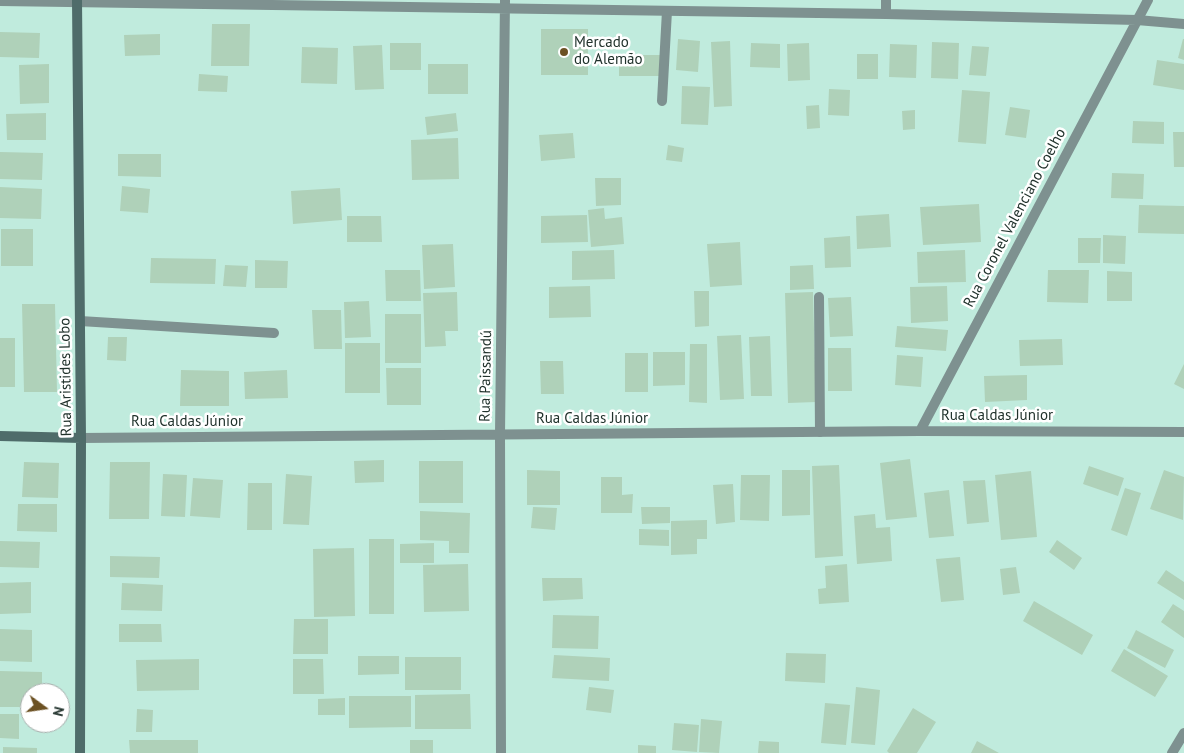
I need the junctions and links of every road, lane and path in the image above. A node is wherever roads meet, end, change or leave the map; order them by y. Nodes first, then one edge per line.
1 (886, 0) edge
2 (1148, 0) edge
3 (0, 1) edge
4 (77, 1) edge
5 (505, 4) edge
6 (667, 11) junction
7 (886, 14) junction
8 (1137, 20) junction
9 (1184, 24) edge
10 (662, 101) dead end
11 (819, 298) dead end
12 (80, 320) junction
13 (274, 333) dead end
14 (920, 431) junction
15 (820, 432) junction
16 (1184, 432) edge
17 (500, 434) junction
18 (0, 436) edge
19 (82, 438) junction
20 (1184, 733) edge
21 (80, 753) edge
22 (502, 753) edge
23 (1172, 753) edge

1 - 7 street
2 - 8 street, Rua Coronel Valenciano Coelho
3 - 4 street
4 - 5 street
4 - 12 street, Rua Aristides Lobo
5 - 6 street
5 - 17 street, Rua Paissandú
6 - 7 street
6 - 10 street
7 - 8 street
8 - 9 street
8 - 14 street, Rua Coronel Valenciano Coelho
11 - 15 street
12 - 13 street
12 - 19 street, Rua Aristides Lobo
14 - 15 street, Rua Caldas Júnior
14 - 16 street, Rua Caldas Júnior
15 - 17 street, Rua Caldas Júnior
17 - 19 street, Rua Caldas Júnior
17 - 22 street, Rua Paissandú
18 - 19 street, Rua Caldas Júnior
19 - 21 street, Rua Aristides Lobo
20 - 23 street

